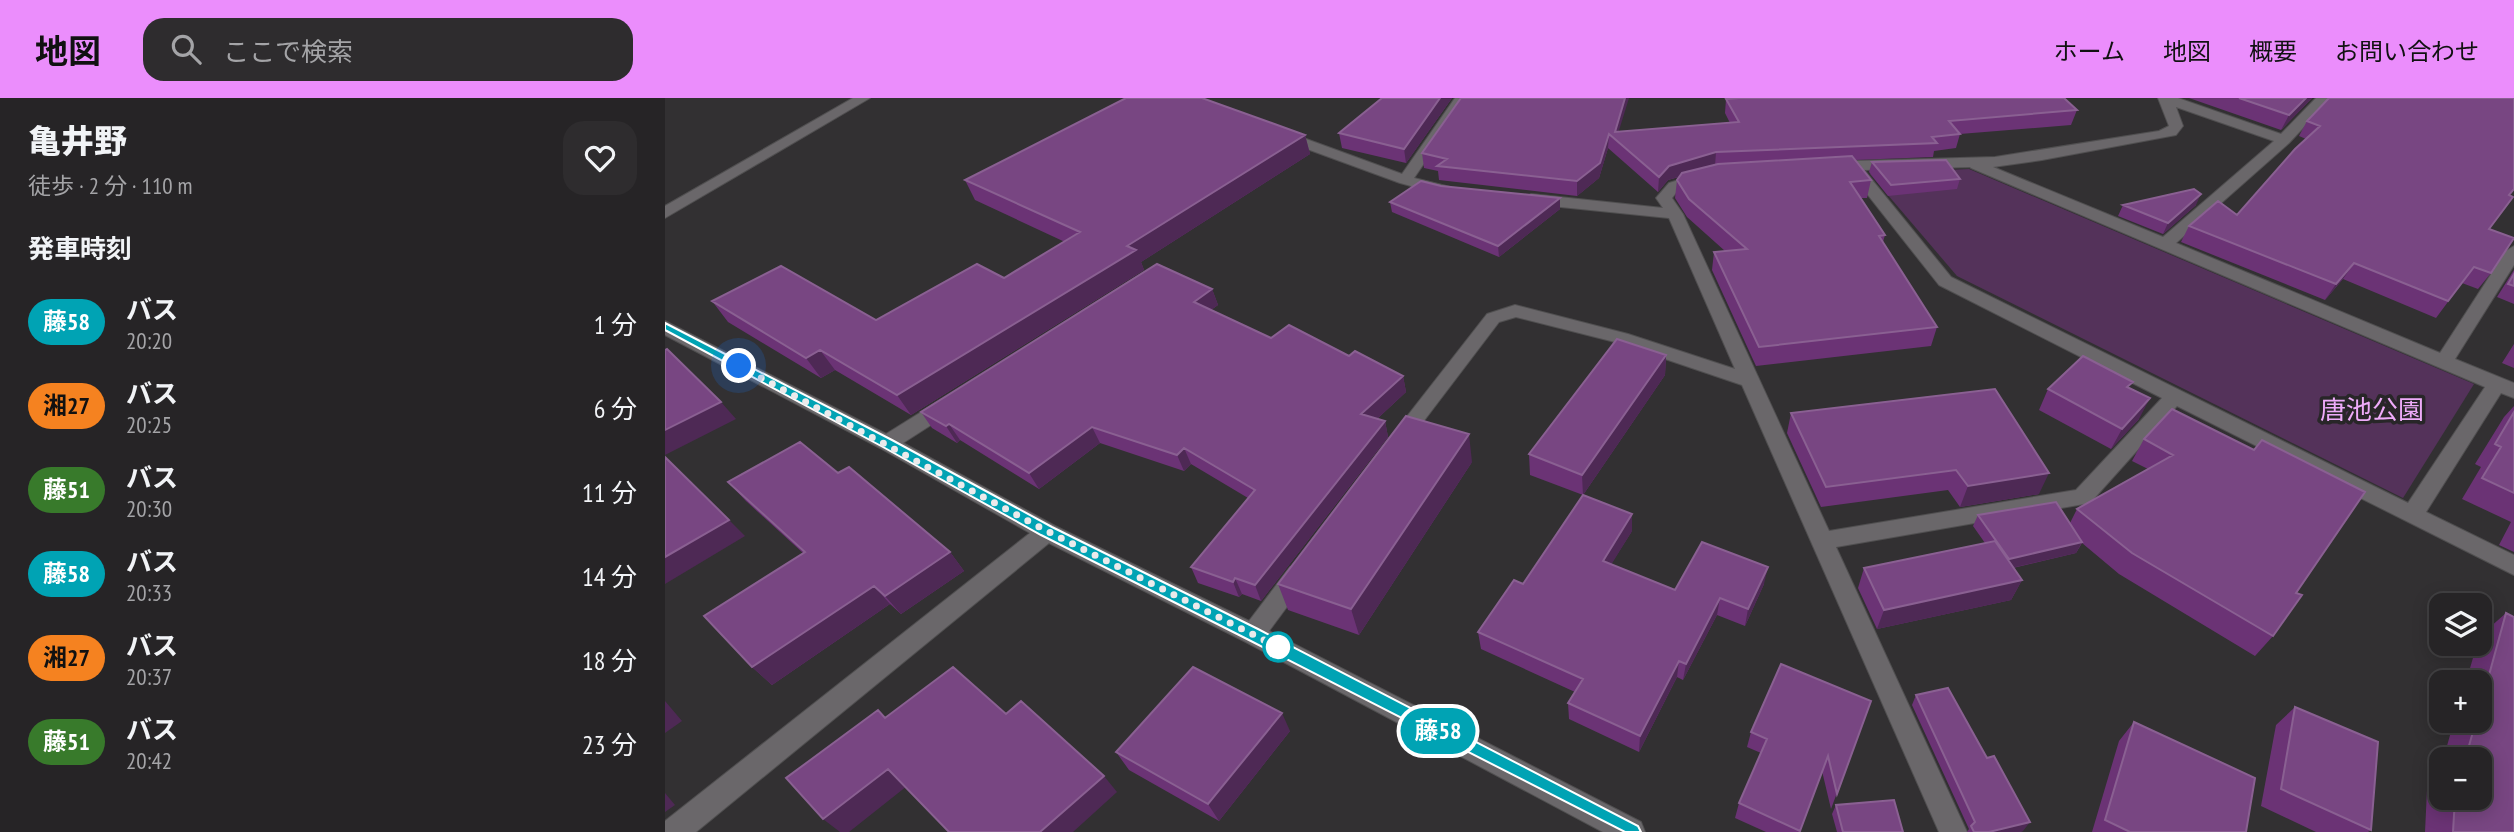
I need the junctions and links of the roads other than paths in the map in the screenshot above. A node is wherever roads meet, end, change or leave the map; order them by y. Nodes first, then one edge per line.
1 (863, 98) edge
2 (1462, 98) edge
3 (2165, 98) edge
4 (2324, 98) edge
5 (1266, 130) edge
6 (2284, 139) junction
7 (1971, 163) junction
8 (1715, 174) edge
9 (1405, 180) junction
10 (1456, 191) edge
11 (1511, 197) edge
12 (665, 213) edge
13 (1675, 214) junction
14 (2165, 244) junction
15 (2514, 251) edge
16 (665, 327) edge
17 (2444, 362) junction
18 (1751, 381) junction
19 (2505, 387) edge
20 (967, 393) edge
21 (2175, 396) junction
22 (887, 443) junction
23 (1387, 455) edge
24 (2412, 515) junction
25 (1047, 531) junction
26 (1822, 541) junction
27 (1312, 556) edge
28 (2514, 566) edge
29 (1253, 634) junction
30 (674, 832) edge
31 (1631, 832) edge
32 (1953, 832) edge

1 - 12 street
2 - 9 street
3 - 6 street
3 - 7 street
4 - 6 street
5 - 9 street
6 - 14 street
7 - 14 street
7 - 21 street
8 - 13 street
9 - 10 street
11 - 13 street
13 - 18 street
14 - 17 street
15 - 17 street
16 - 22 street
17 - 19 street
18 - 23 street
18 - 26 street
19 - 24 street
20 - 22 street
21 - 24 street
21 - 26 street
22 - 25 street
24 - 28 street
25 - 29 street
25 - 30 street
26 - 32 street
27 - 29 street
29 - 31 street

